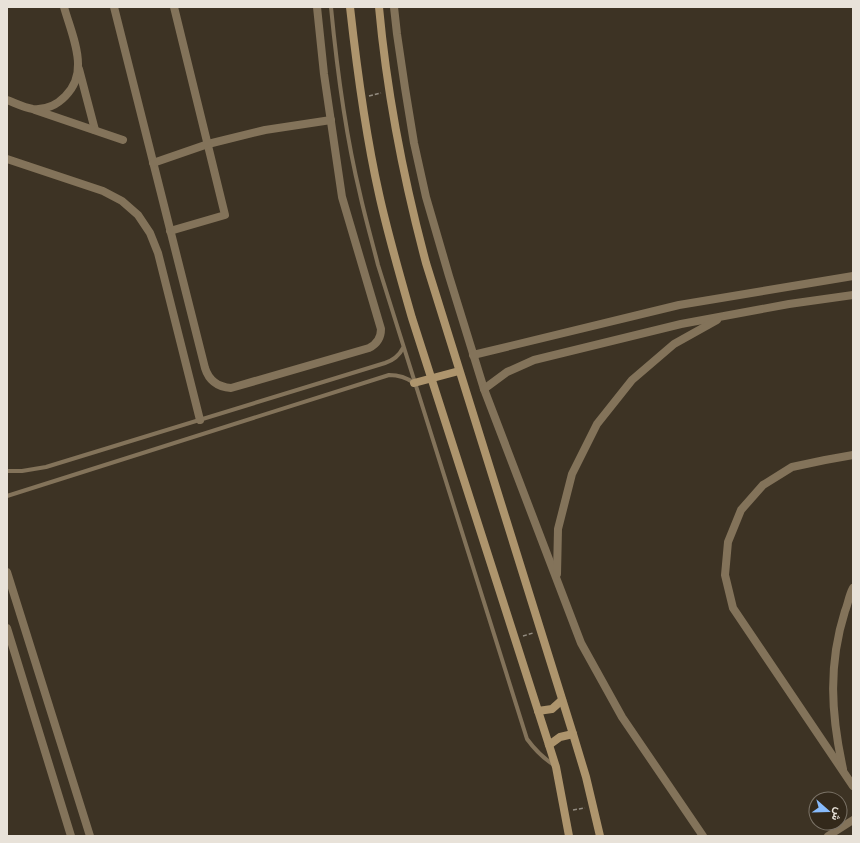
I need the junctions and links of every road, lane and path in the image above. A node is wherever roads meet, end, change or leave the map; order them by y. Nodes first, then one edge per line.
1 (64, 7) edge
2 (114, 7) edge
3 (174, 7) edge
4 (317, 7) edge
5 (331, 7) edge
6 (350, 7) edge
7 (379, 7) edge
8 (394, 7) edge
9 (78, 66) junction
10 (389, 91) junction
11 (361, 97) junction
12 (7, 100) edge
13 (32, 109) junction
14 (331, 120) junction
15 (95, 130) junction
16 (123, 140) dead end
17 (208, 144) junction
18 (7, 159) edge
19 (153, 163) junction
20 (170, 231) junction
21 (853, 276) edge
22 (853, 295) edge
23 (724, 317) junction
24 (403, 348) junction
25 (473, 355) junction
26 (459, 371) junction
27 (432, 379) junction
28 (414, 384) junction
29 (484, 390) junction
30 (200, 420) junction
31 (853, 455) edge
32 (7, 471) edge
33 (7, 496) edge
34 (7, 572) edge
35 (557, 579) junction
36 (853, 588) edge
37 (7, 628) edge
38 (541, 631) junction
39 (515, 637) junction
40 (562, 700) junction
41 (538, 711) junction
42 (573, 734) junction
43 (549, 745) junction
44 (556, 766) junction
45 (844, 774) junction
46 (853, 786) edge
47 (593, 807) junction
48 (565, 811) junction
49 (853, 820) edge
50 (71, 836) edge
51 (90, 836) edge
52 (569, 836) edge
53 (600, 836) edge
54 (703, 836) edge
55 (828, 836) edge

1 - 9 street
2 - 19 street
3 - 17 street
4 - 14 street
5 - 24 lane
6 - 11 street
7 - 10 street
8 - 25 street
9 - 13 street
9 - 15 street
10 - 11 path
10 - 26 street
11 - 27 street
12 - 13 street
13 - 15 street
14 - 17 street
14 - 20 street
15 - 16 street
17 - 19 street
17 - 20 street
18 - 30 street
19 - 20 street
21 - 25 street
22 - 23 street
23 - 29 street
23 - 35 street
24 - 28 lane
24 - 30 lane
25 - 29 street
26 - 27 street
26 - 38 street
27 - 28 street
27 - 39 street
28 - 33 lane
28 - 44 lane
29 - 35 street
30 - 32 lane
31 - 45 street
34 - 51 street
35 - 54 street
36 - 45 street
37 - 50 street
38 - 39 path
38 - 40 street
39 - 41 street
40 - 41 street
40 - 42 street
41 - 43 street
42 - 43 street
42 - 47 street
43 - 44 street
44 - 48 street
45 - 46 street
47 - 48 path
47 - 53 street
48 - 52 street
49 - 55 street

